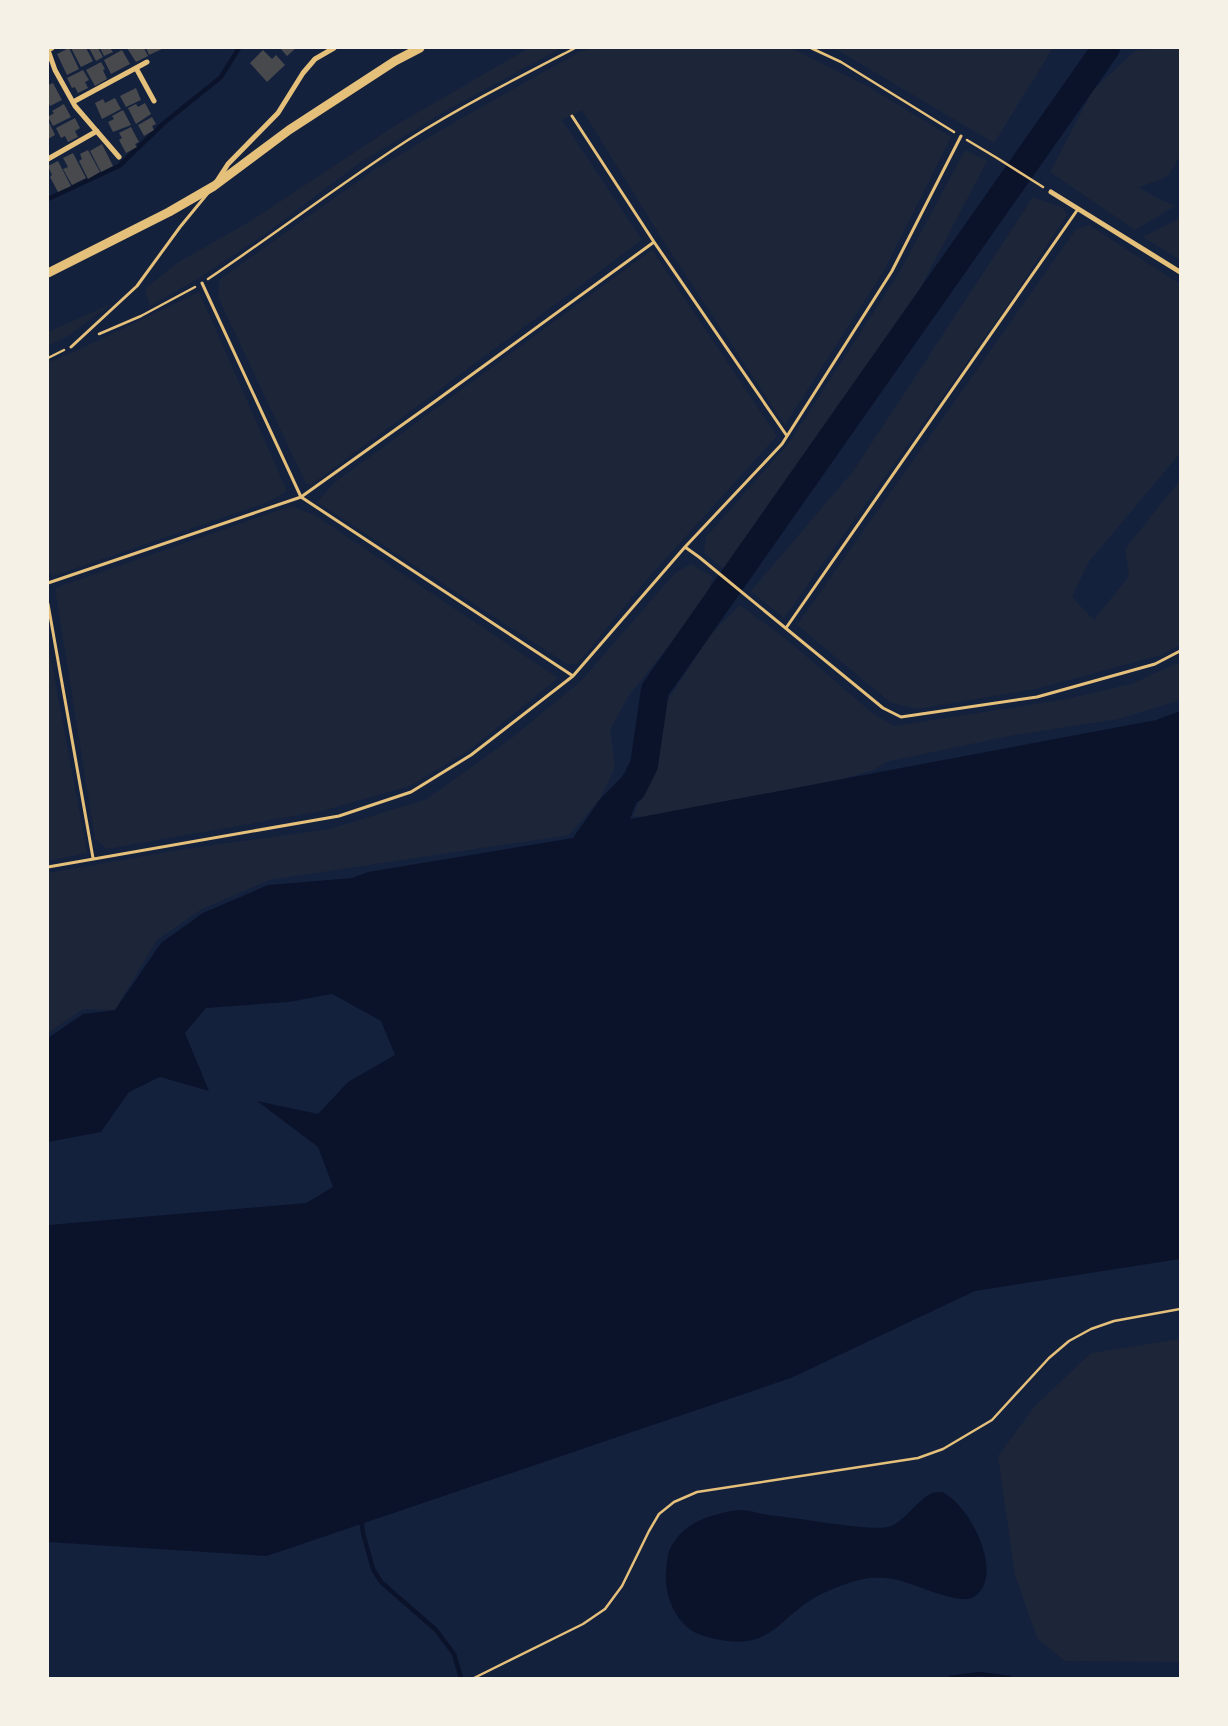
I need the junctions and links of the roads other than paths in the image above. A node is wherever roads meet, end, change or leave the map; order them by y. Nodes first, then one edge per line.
1 (52, 48) edge
2 (334, 48) edge
3 (420, 48) edge
4 (148, 62) dead end
5 (136, 68) junction
6 (154, 101) dead end
7 (73, 102) junction
8 (572, 116) dead end
9 (97, 131) junction
10 (961, 136) road end
11 (119, 157) dead end
12 (48, 159) edge
13 (214, 186) junction
14 (1051, 192) road end
15 (1078, 209) junction
16 (654, 242) junction
17 (1180, 272) edge
18 (48, 273) edge
19 (202, 284) road end
20 (71, 347) road end
21 (787, 436) junction
22 (301, 497) junction
23 (685, 547) junction
24 (48, 583) edge
25 (48, 604) edge
26 (786, 628) junction
27 (1180, 651) edge
28 (573, 676) junction
29 (94, 858) junction
30 (48, 867) edge

1 - 7 street
2 - 13 street
3 - 13 street
4 - 5 street
5 - 6 street
5 - 7 street
7 - 9 street
8 - 16 lane
9 - 11 street
9 - 12 street
10 - 21 lane
13 - 18 street
13 - 20 lane
14 - 15 street
15 - 17 street
15 - 26 lane
16 - 21 lane
16 - 22 lane
19 - 22 lane
21 - 23 lane
22 - 24 lane
22 - 28 lane
23 - 26 lane
23 - 28 lane
25 - 29 lane
26 - 27 lane
28 - 29 lane
29 - 30 lane

